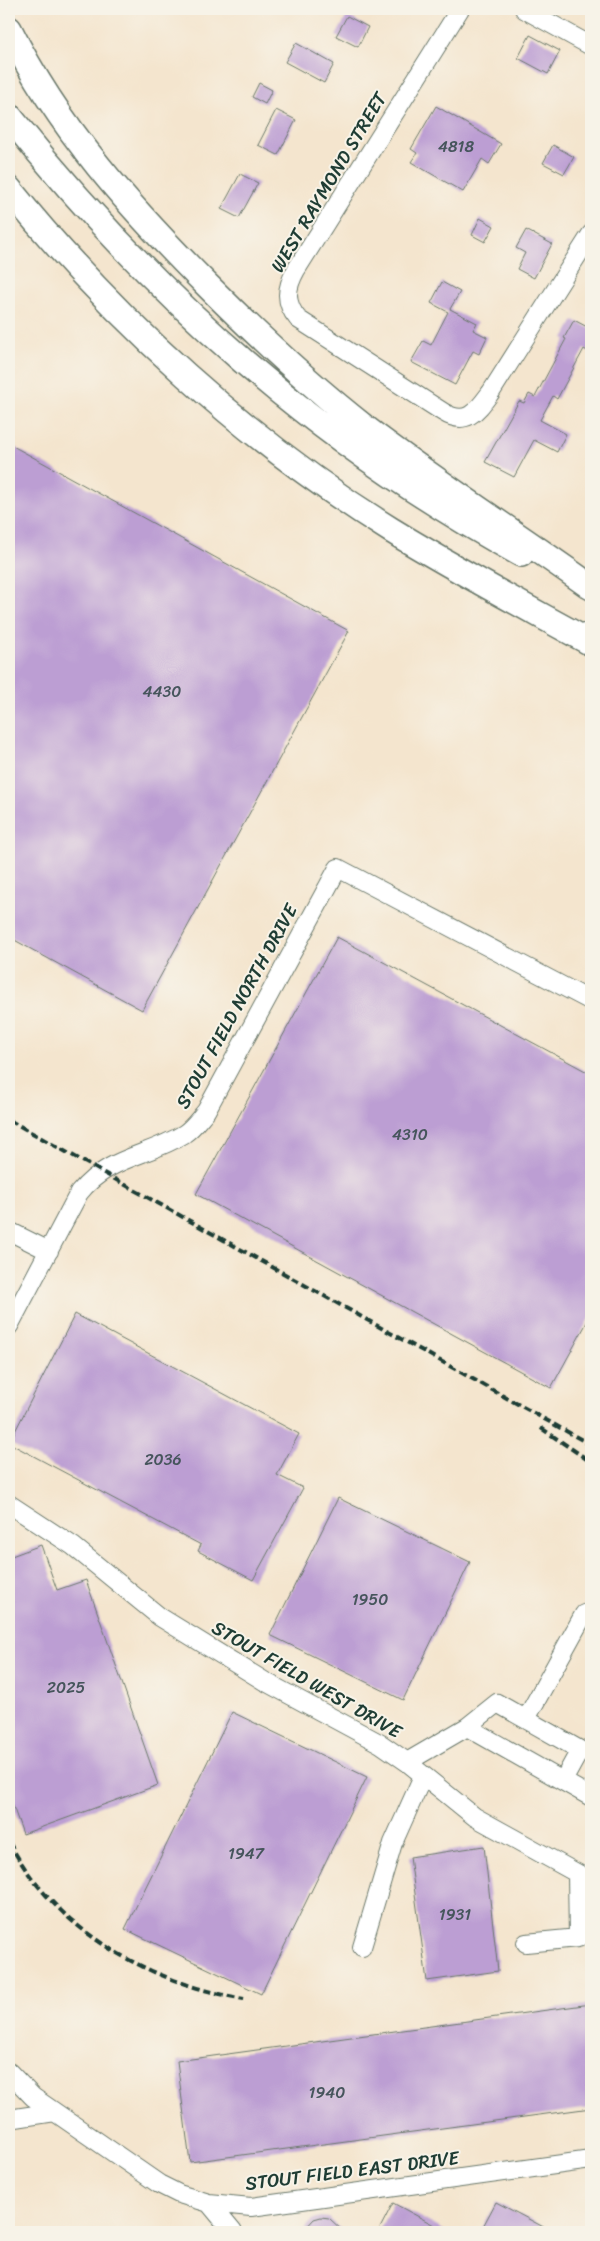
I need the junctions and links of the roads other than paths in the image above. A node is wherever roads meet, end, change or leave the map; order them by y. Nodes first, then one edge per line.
1 (460, 9) edge
2 (524, 9) edge
3 (9, 30) edge
4 (591, 46) edge
5 (9, 116) edge
6 (9, 189) edge
7 (591, 234) edge
8 (591, 587) edge
9 (591, 592) edge
10 (591, 643) edge
11 (591, 1001) edge
12 (9, 1231) edge
13 (49, 1251) junction
14 (9, 1326) edge
15 (9, 1504) edge
16 (591, 1612) edge
17 (526, 1719) junction
18 (467, 1727) junction
19 (407, 1762) junction
20 (423, 1776) junction
21 (563, 1781) junction
22 (591, 1797) edge
23 (584, 1877) edge
24 (526, 1943) dead end
25 (362, 1947) dead end
26 (9, 2072) edge
27 (54, 2112) junction
28 (9, 2119) edge
29 (591, 2160) edge
30 (210, 2203) junction
31 (233, 2232) edge

1 - 7 street, WEST RAYMOND STREET
2 - 4 street
3 - 8 highway
5 - 9 highway
6 - 10 highway
11 - 13 street, STOUT FIELD NORTH DRIVE
12 - 13 street
13 - 14 street, STOUT FIELD NORTH DRIVE
15 - 19 street, STOUT FIELD WEST DRIVE
16 - 17 street
17 - 18 street
17 - 21 street
18 - 19 street
18 - 21 street
19 - 20 street, STOUT FIELD WEST DRIVE
20 - 23 street, STOUT FIELD WEST DRIVE
20 - 25 street
21 - 22 street
23 - 24 street
26 - 27 street, STOUT FIELD EAST DRIVE
27 - 28 street
27 - 30 street, STOUT FIELD EAST DRIVE
29 - 30 street, STOUT FIELD EAST DRIVE
30 - 31 street

